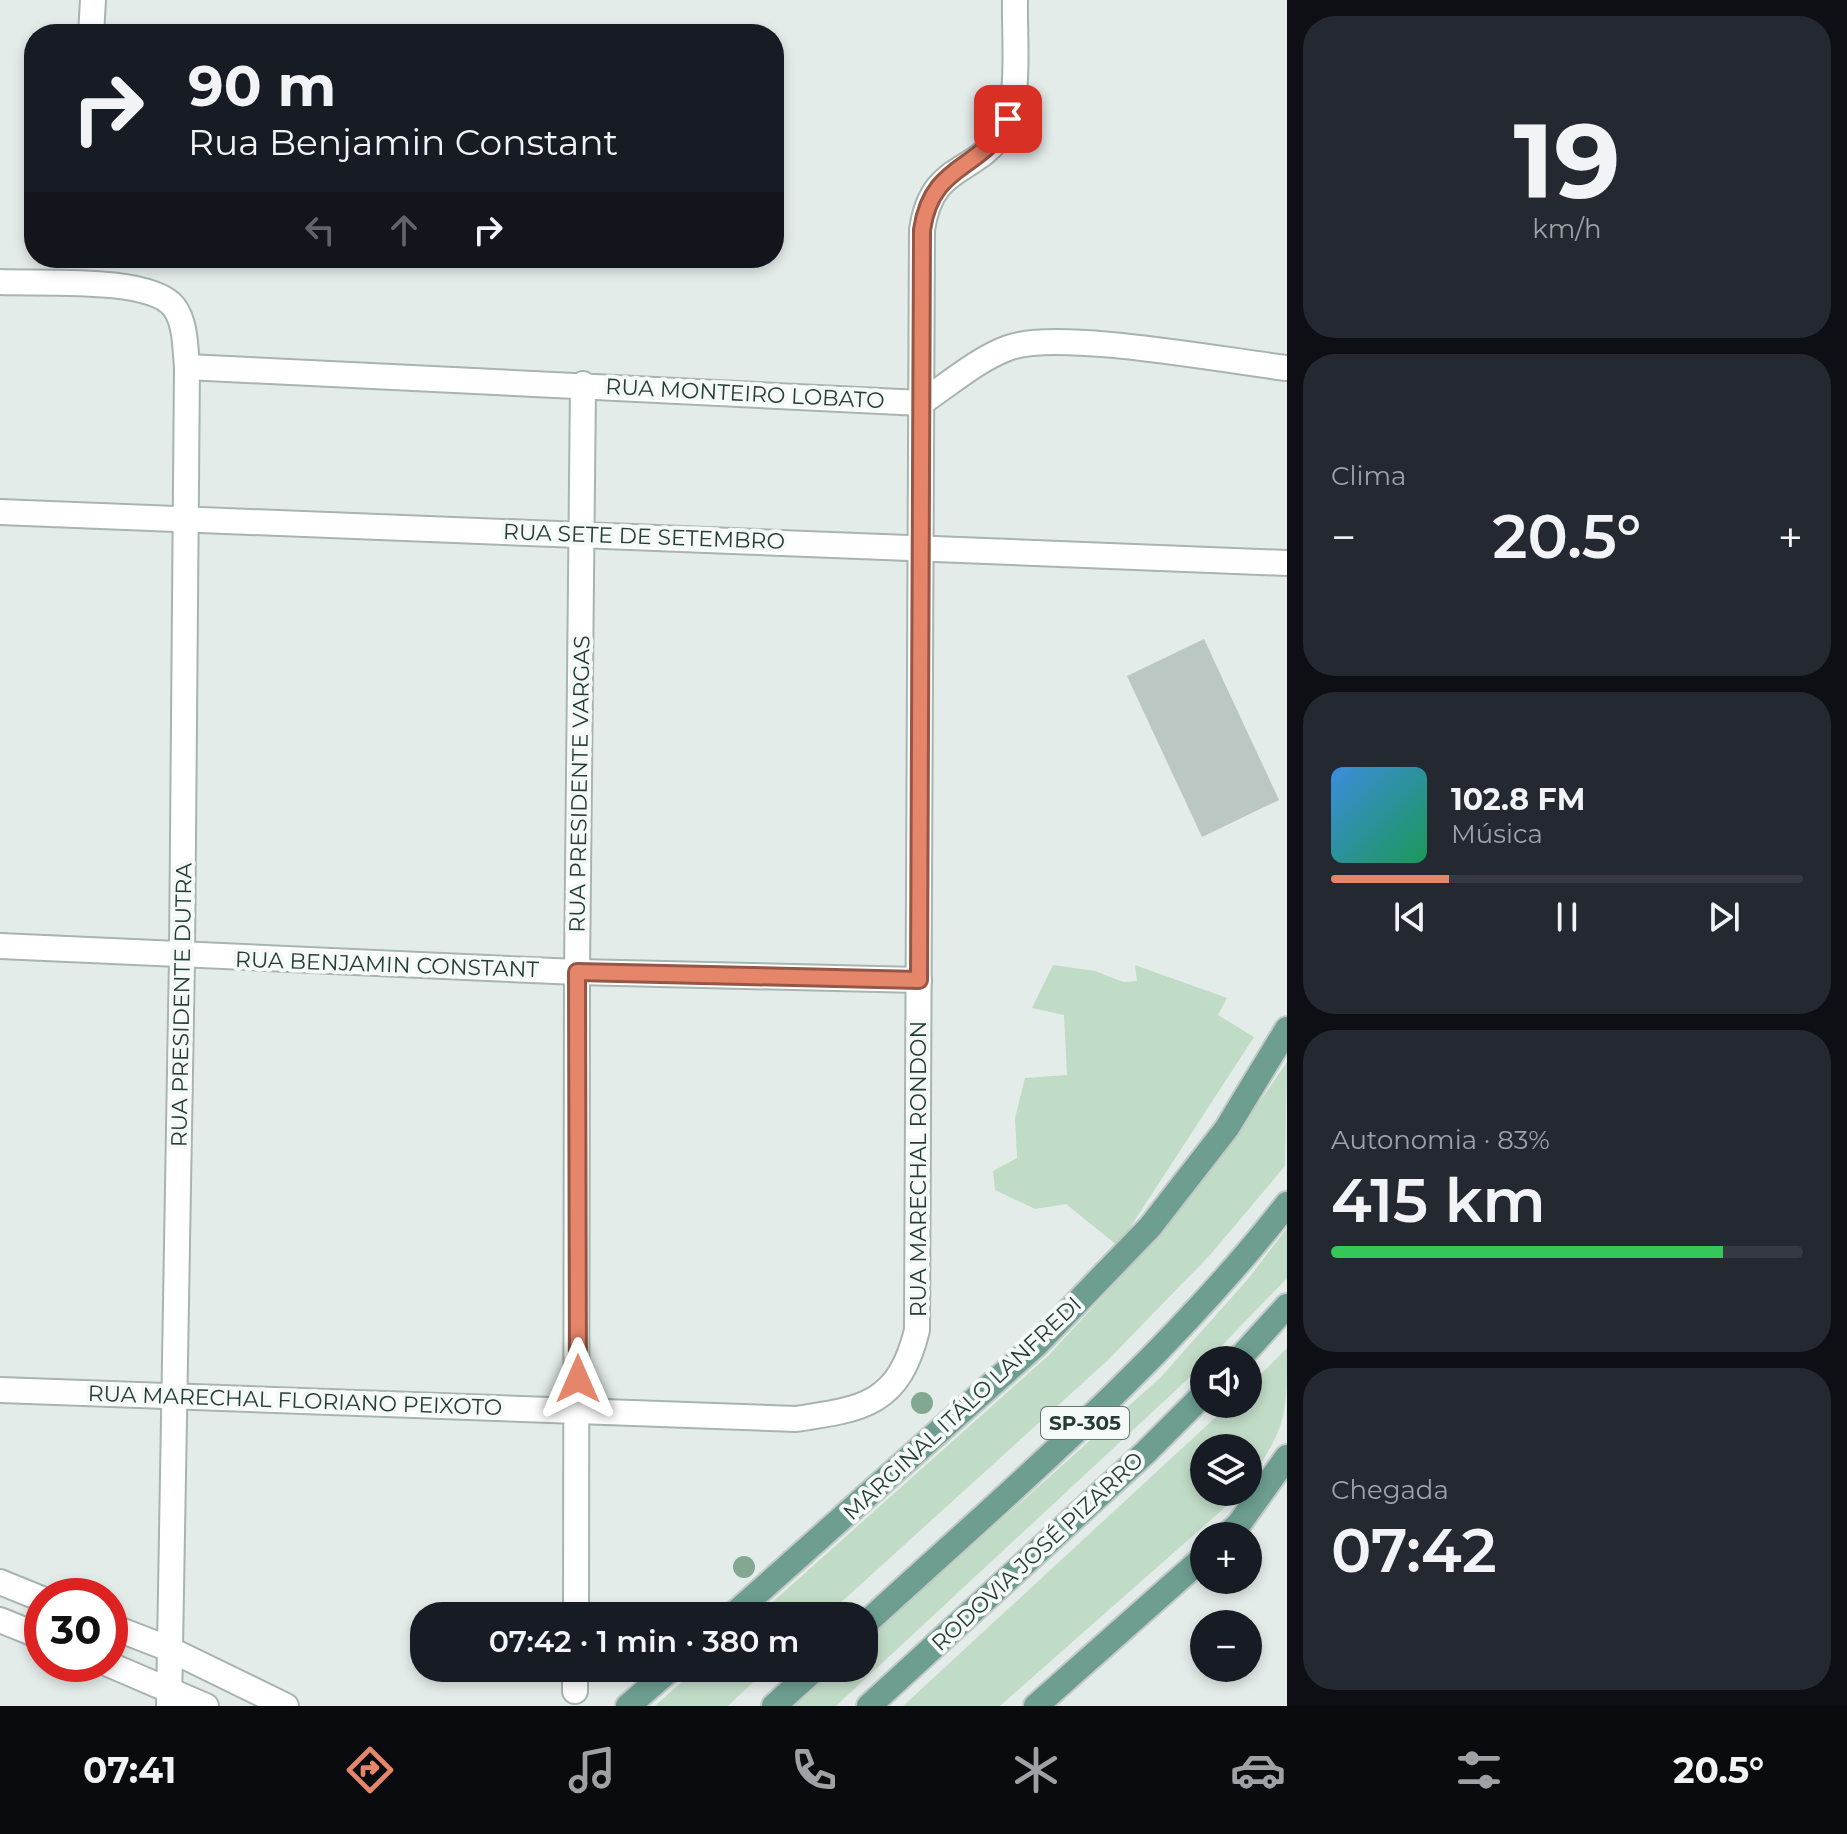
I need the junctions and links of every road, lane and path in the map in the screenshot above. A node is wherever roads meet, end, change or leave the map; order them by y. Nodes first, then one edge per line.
1 (93, 0) edge
2 (1015, 0) edge
3 (92, 24) edge
4 (0, 282) edge
5 (187, 367) junction
6 (1287, 368) edge
7 (583, 384) junction
8 (921, 403) junction
9 (0, 512) edge
10 (185, 520) junction
11 (582, 534) junction
12 (922, 546) junction
13 (1287, 563) edge
14 (0, 946) edge
15 (182, 956) junction
16 (577, 972) junction
17 (919, 980) junction
18 (1287, 1029) edge
19 (1287, 1204) edge
20 (1287, 1306) edge
21 (1251, 1346) edge
22 (0, 1390) edge
23 (175, 1397) junction
24 (875, 1402) joint
25 (1190, 1407) edge
26 (579, 1410) junction
27 (1287, 1457) edge
28 (1287, 1478) edge
29 (1239, 1522) edge
30 (1241, 1522) edge
31 (1190, 1569) edge
32 (0, 1582) edge
33 (24, 1592) edge
34 (576, 1602) edge
35 (748, 1602) edge
36 (878, 1612) edge
37 (0, 1620) edge
38 (24, 1630) edge
39 (128, 1633) edge
40 (167, 1648) junction
41 (128, 1675) edge
42 (656, 1682) edge
43 (801, 1682) edge
44 (168, 1697) edge
45 (206, 1706) edge
46 (286, 1706) edge
47 (628, 1706) edge
48 (774, 1706) edge
49 (869, 1706) edge
50 (1036, 1706) edge

1 - 3 street
2 - 8 street, RUA MARECHAL RONDON
4 - 5 street, RUA PRESIDENTE DUTRA
5 - 7 street, RUA MONTEIRO LOBATO
5 - 10 street, RUA PRESIDENTE DUTRA
6 - 8 street
7 - 8 street, RUA MONTEIRO LOBATO
7 - 11 street, RUA PRESIDENTE VARGAS
8 - 12 street, RUA MARECHAL RONDON
9 - 10 street, RUA SETE DE SETEMBRO
10 - 11 street, RUA SETE DE SETEMBRO
10 - 15 street, RUA PRESIDENTE DUTRA
11 - 12 street, RUA SETE DE SETEMBRO
11 - 16 street, RUA PRESIDENTE VARGAS
12 - 13 street, RUA SETE DE SETEMBRO
12 - 17 street, RUA MARECHAL RONDON
14 - 15 street, RUA BENJAMIN CONSTANT
15 - 16 street, RUA BENJAMIN CONSTANT
15 - 23 street, RUA PRESIDENTE DUTRA
16 - 17 street, RUA BENJAMIN CONSTANT
16 - 26 street, RUA PRESIDENTE VARGAS
17 - 24 street, RUA MARECHAL RONDON
18 - 35 main road, MARGINAL ITÁLO LANFREDI
19 - 36 main road, SP-305
20 - 21 main road
22 - 23 street, RUA MARECHAL FLORIANO PEIXOTO
23 - 26 street, RUA MARECHAL FLORIANO PEIXOTO
23 - 40 street, RUA PRESIDENTE DUTRA
24 - 26 street, RUA MARECHAL FLORIANO PEIXOTO
25 - 49 main road, RODOVIA JOSÉ PIZARRO / SP-305
26 - 34 street, RUA PRESIDENTE VARGAS
27 - 29 main road
28 - 30 street
31 - 50 main road
32 - 33 street
37 - 38 street
39 - 40 street
40 - 44 street, RUA PRESIDENTE DUTRA
40 - 46 street
41 - 44 street
42 - 47 main road
43 - 48 main road
44 - 45 street

